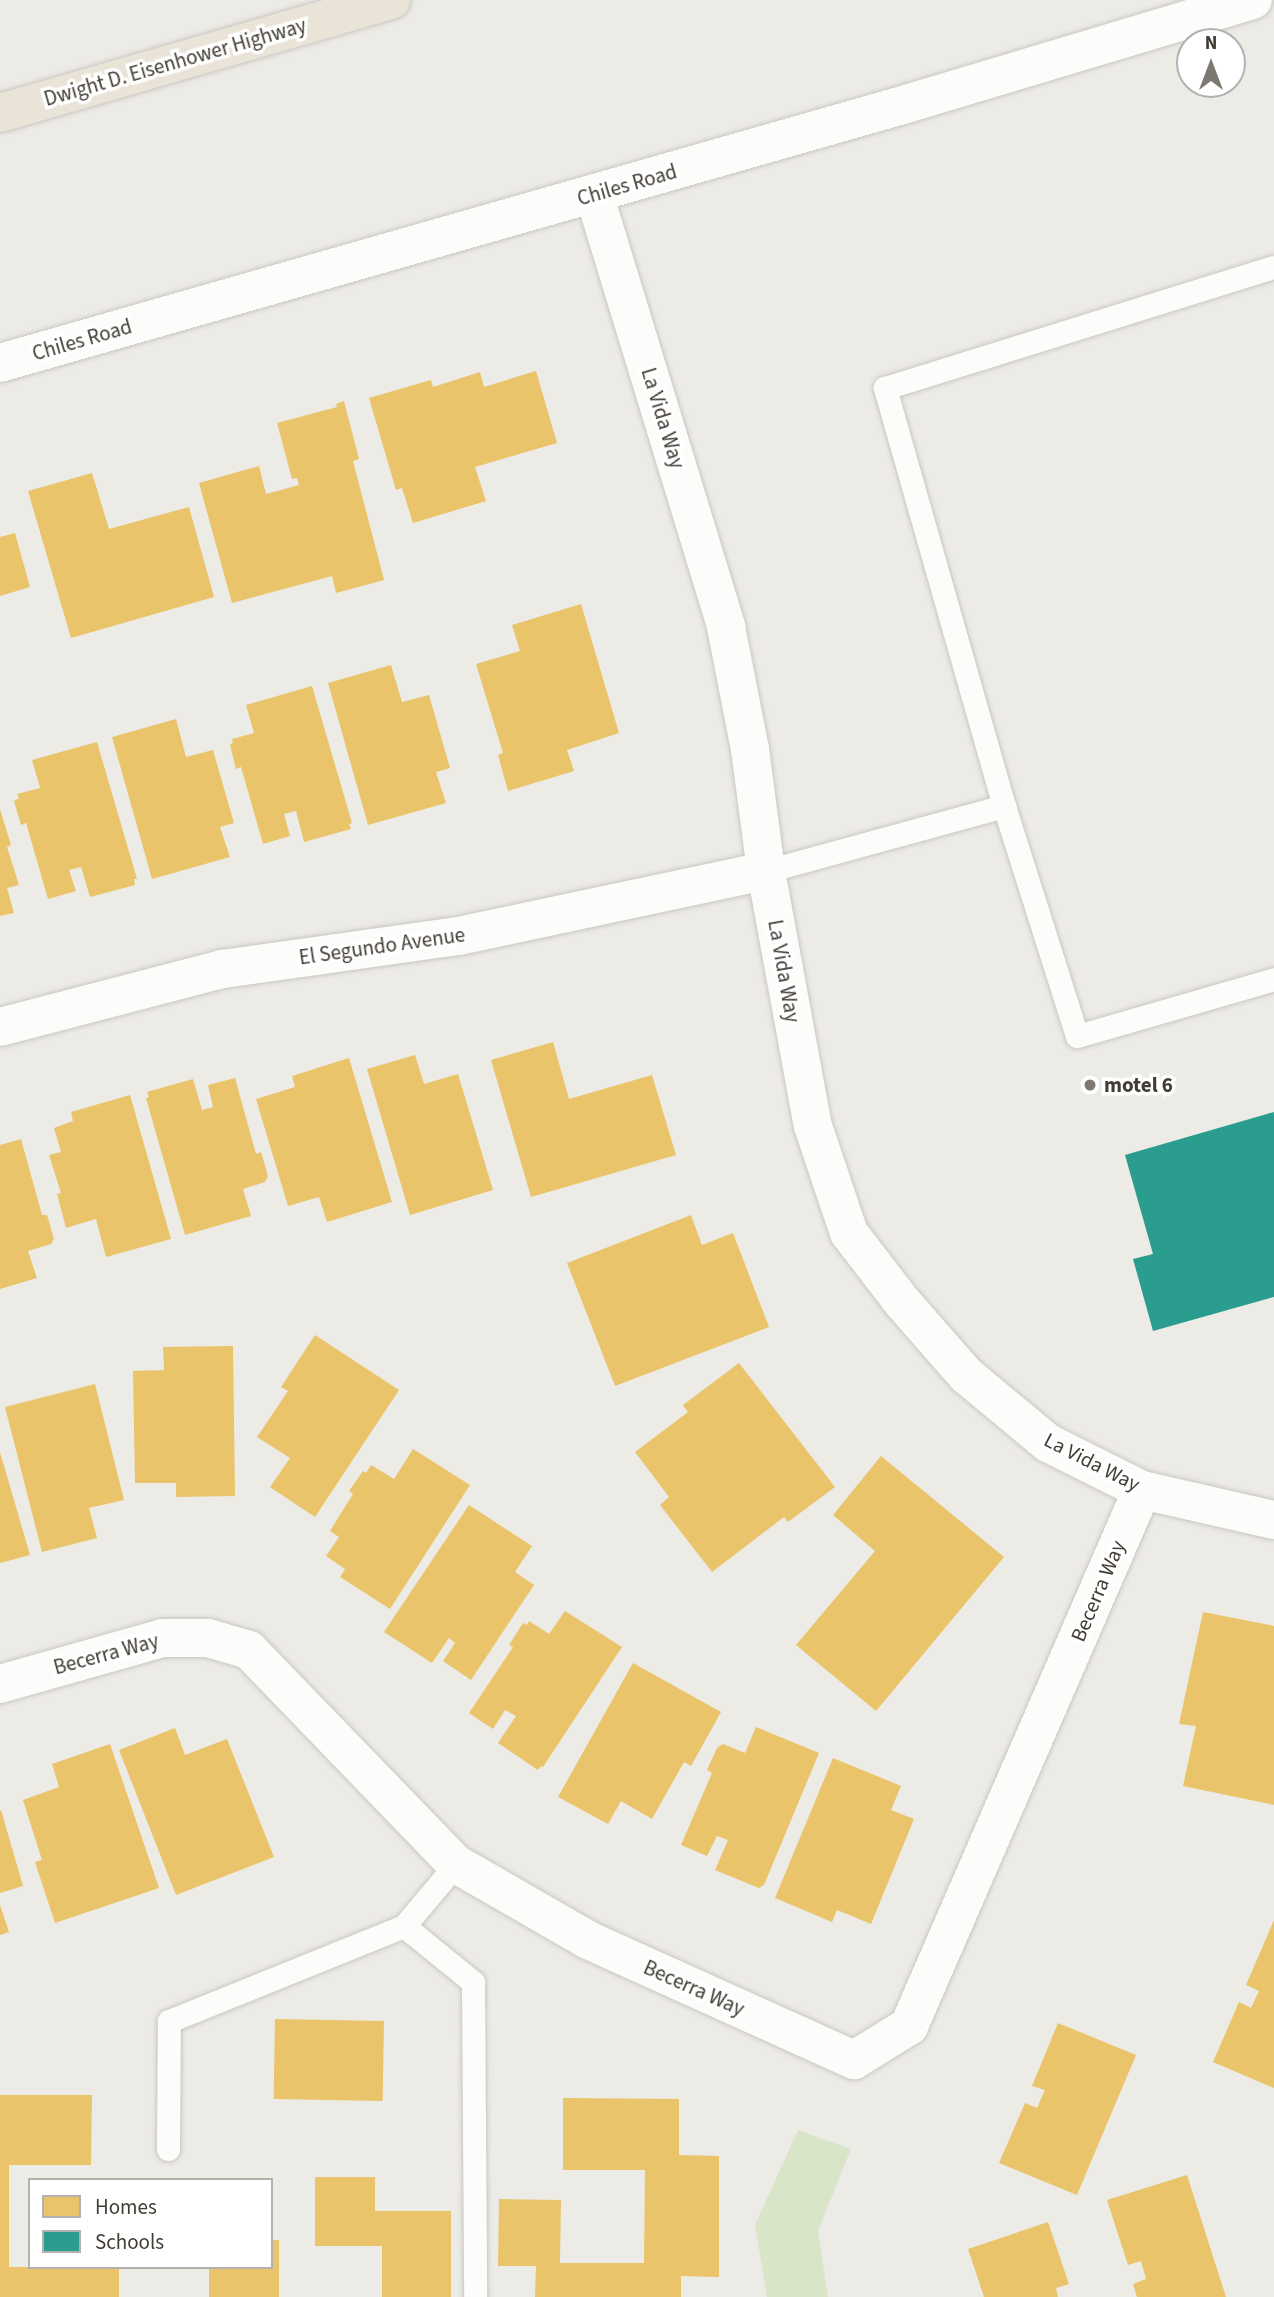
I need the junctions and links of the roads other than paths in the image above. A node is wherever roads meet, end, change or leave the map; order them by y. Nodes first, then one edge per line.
1 (391, 0) edge
2 (1253, 0) edge
3 (0, 113) edge
4 (594, 194) junction
5 (1274, 268) edge
6 (0, 363) edge
7 (1004, 806) junction
8 (766, 872) junction
9 (1274, 979) edge
10 (0, 1027) edge
11 (1142, 1490) junction
12 (1274, 1520) edge
13 (0, 1684) edge
14 (456, 1864) junction
15 (404, 1926) junction
16 (168, 2149) dead end
17 (475, 2297) edge

1 - 3 highway, Dwight D. Eisenhower Highway
2 - 4 street, Chiles Road
4 - 6 street, Chiles Road
4 - 8 street, La Vida Way
5 - 7 lane
7 - 8 lane
7 - 9 lane
8 - 10 street, El Segundo Avenue
8 - 11 street, La Vida Way
11 - 12 street, La Vida Way
11 - 14 street, Becerra Way
13 - 14 street, Becerra Way
14 - 15 lane
15 - 16 lane
15 - 17 lane

